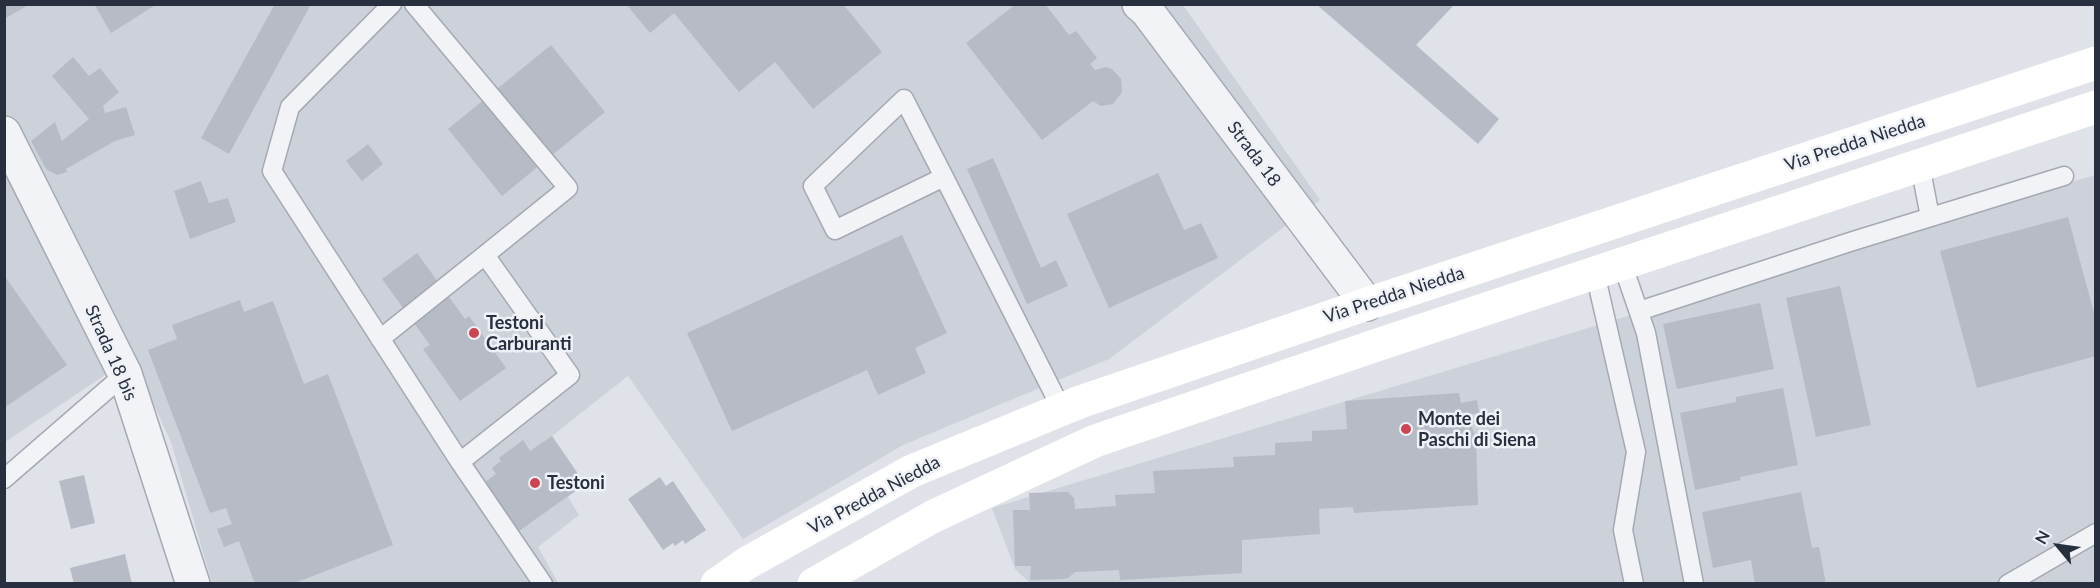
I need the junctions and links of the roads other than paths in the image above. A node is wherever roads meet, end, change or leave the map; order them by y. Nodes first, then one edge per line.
1 (392, 4) edge
2 (414, 4) edge
3 (1139, 4) edge
4 (2096, 63) edge
5 (2096, 107) edge
6 (4, 132) edge
7 (1920, 165) junction
8 (2064, 176) dead end
9 (944, 177) junction
10 (1930, 217) junction
11 (485, 255) junction
12 (1608, 268) junction
13 (1367, 304) junction
14 (1639, 311) junction
15 (380, 339) junction
16 (125, 374) junction
17 (1062, 410) junction
18 (460, 462) junction
19 (4, 479) edge
20 (2096, 533) edge
21 (193, 584) edge
22 (543, 584) edge
23 (717, 584) edge
24 (814, 584) edge
25 (1634, 584) edge
26 (1694, 584) edge
27 (2008, 584) edge

1 - 15 lane
2 - 11 lane
3 - 13 street, Strada 18
4 - 13 main road, Via Predda Niedda
5 - 7 main road
6 - 16 street, Strada 18 bis
7 - 10 lane
7 - 12 main road
8 - 10 lane
9 - 9 lane
9 - 17 lane
10 - 14 lane
11 - 15 lane
11 - 18 lane
12 - 14 lane
12 - 24 main road
12 - 25 lane
13 - 17 main road, Via Predda Niedda
14 - 26 lane
15 - 18 lane
16 - 19 lane
16 - 21 street, Strada 18 bis
17 - 23 main road, Via Predda Niedda
18 - 22 lane
20 - 27 lane

